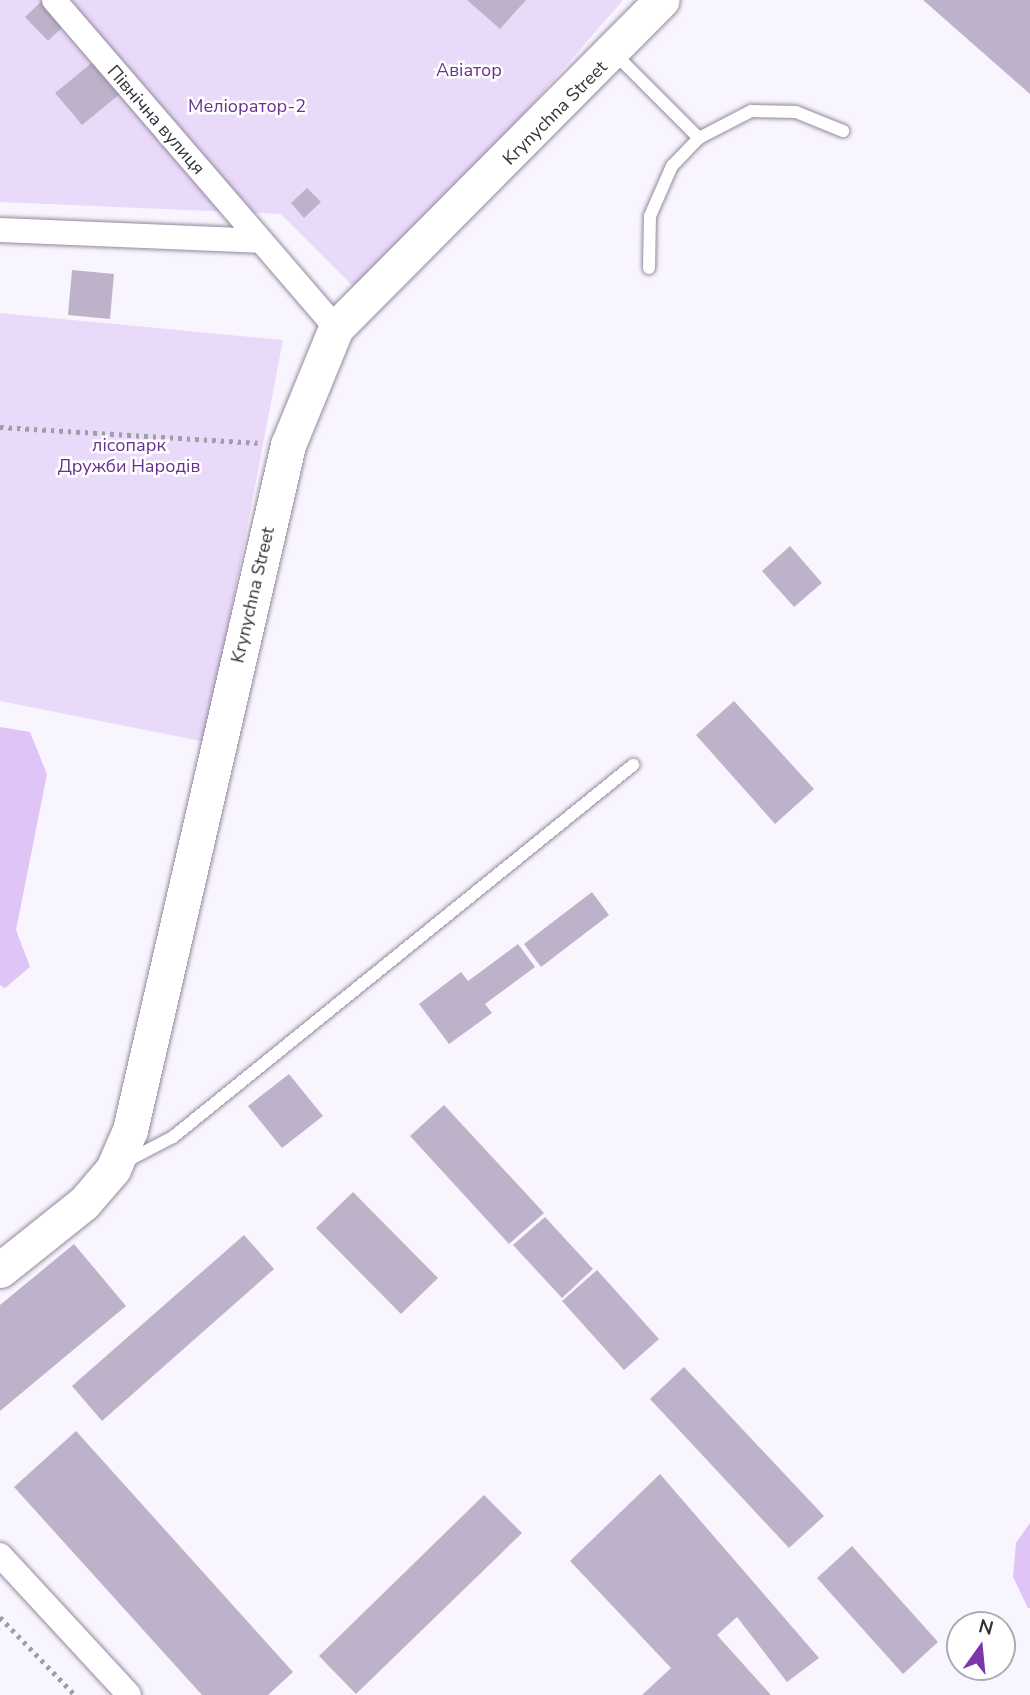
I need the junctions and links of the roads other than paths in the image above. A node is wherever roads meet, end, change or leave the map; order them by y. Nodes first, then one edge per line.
1 (54, 0) edge
2 (662, 0) edge
3 (615, 54) junction
4 (844, 131) dead end
5 (699, 138) junction
6 (0, 230) edge
7 (259, 241) junction
8 (649, 268) dead end
9 (336, 328) junction
10 (633, 765) dead end
11 (113, 1169) junction
12 (0, 1270) edge
13 (0, 1555) edge
14 (129, 1695) edge

1 - 7 street, Північна вулиця
2 - 3 street, Krynychna Street
3 - 5 lane
3 - 9 street, Krynychna Street
4 - 5 lane
5 - 8 lane
6 - 7 street
7 - 9 street, Північна вулиця
9 - 11 street, Krynychna Street
10 - 11 lane
11 - 12 street, Krynychna Street
13 - 14 street

